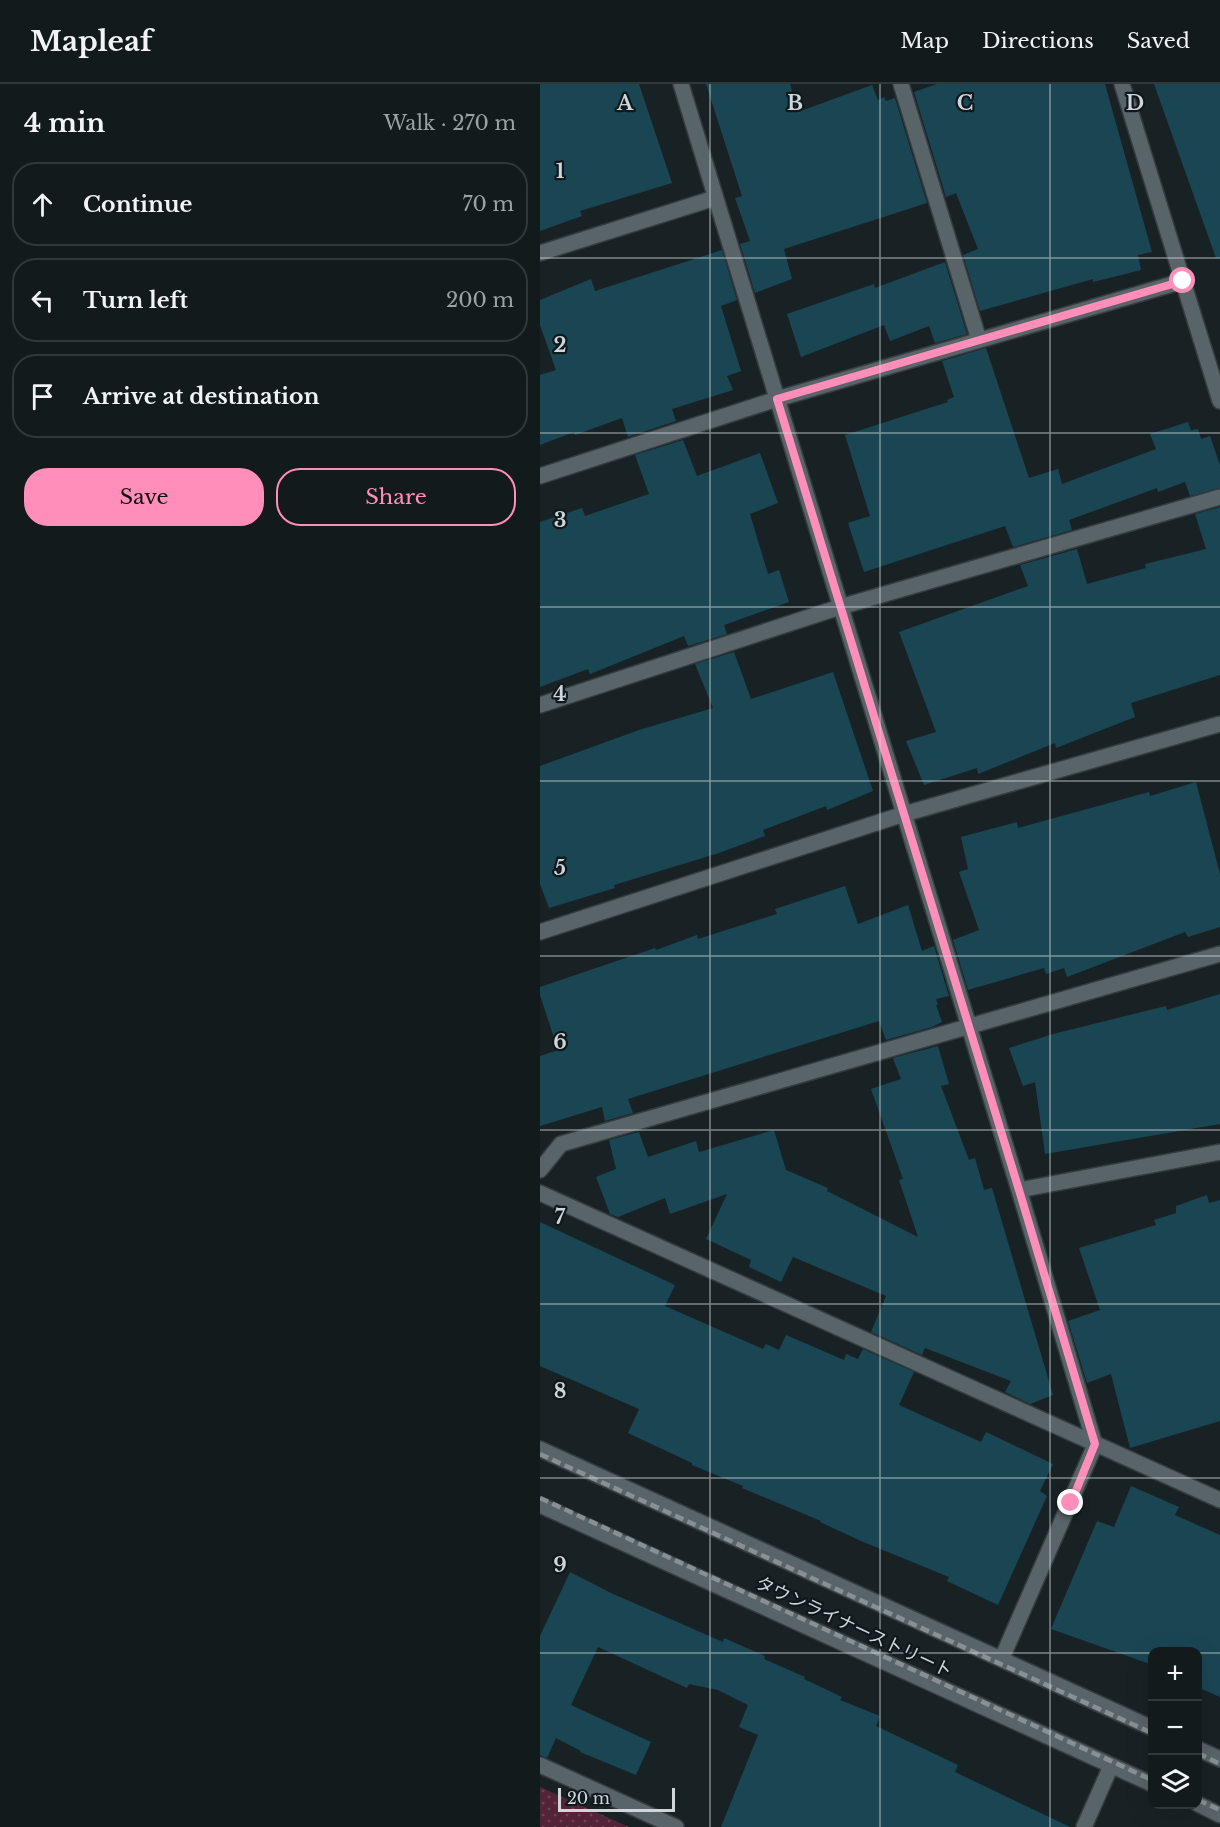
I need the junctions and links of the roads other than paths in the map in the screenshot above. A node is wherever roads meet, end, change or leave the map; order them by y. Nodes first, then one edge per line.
1 (681, 84) edge
2 (901, 84) edge
3 (1122, 84) edge
4 (715, 198) junction
5 (540, 253) edge
6 (1183, 281) junction
7 (979, 340) junction
8 (777, 399) junction
9 (1220, 401) edge
10 (540, 476) edge
11 (1220, 497) edge
12 (840, 607) junction
13 (540, 705) edge
14 (1220, 724) edge
15 (904, 814) junction
16 (540, 932) edge
17 (1220, 954) edge
18 (968, 1025) junction
19 (1220, 1152) edge
20 (540, 1170) edge
21 (1019, 1190) junction
22 (540, 1193) edge
23 (1095, 1444) junction
24 (540, 1449) edge
25 (1220, 1500) edge
26 (540, 1505) edge
27 (1002, 1658) junction
28 (1148, 1726) edge
29 (1202, 1751) edge
30 (1220, 1759) edge
31 (540, 1765) edge
32 (1111, 1766) junction
33 (1148, 1782) edge
34 (1202, 1806) edge
35 (1220, 1815) edge
36 (676, 1827) edge
37 (1084, 1827) edge

1 - 4 street
2 - 7 street
3 - 6 street
4 - 5 street
4 - 8 street
6 - 7 street
6 - 9 street
7 - 8 street
8 - 10 street
8 - 12 street
11 - 12 street
12 - 13 street
12 - 15 street
14 - 15 street
15 - 16 street
15 - 18 street
17 - 18 street
18 - 20 street
18 - 21 street
19 - 21 street
21 - 23 street
22 - 23 street
23 - 25 street
23 - 27 street
24 - 27 street, タウンライナーストリート
26 - 32 street, タウンライナーストリート
27 - 28 street, タウンライナーストリート
29 - 30 street
31 - 36 street
32 - 33 street, タウンライナーストリート
32 - 37 street
34 - 35 street

